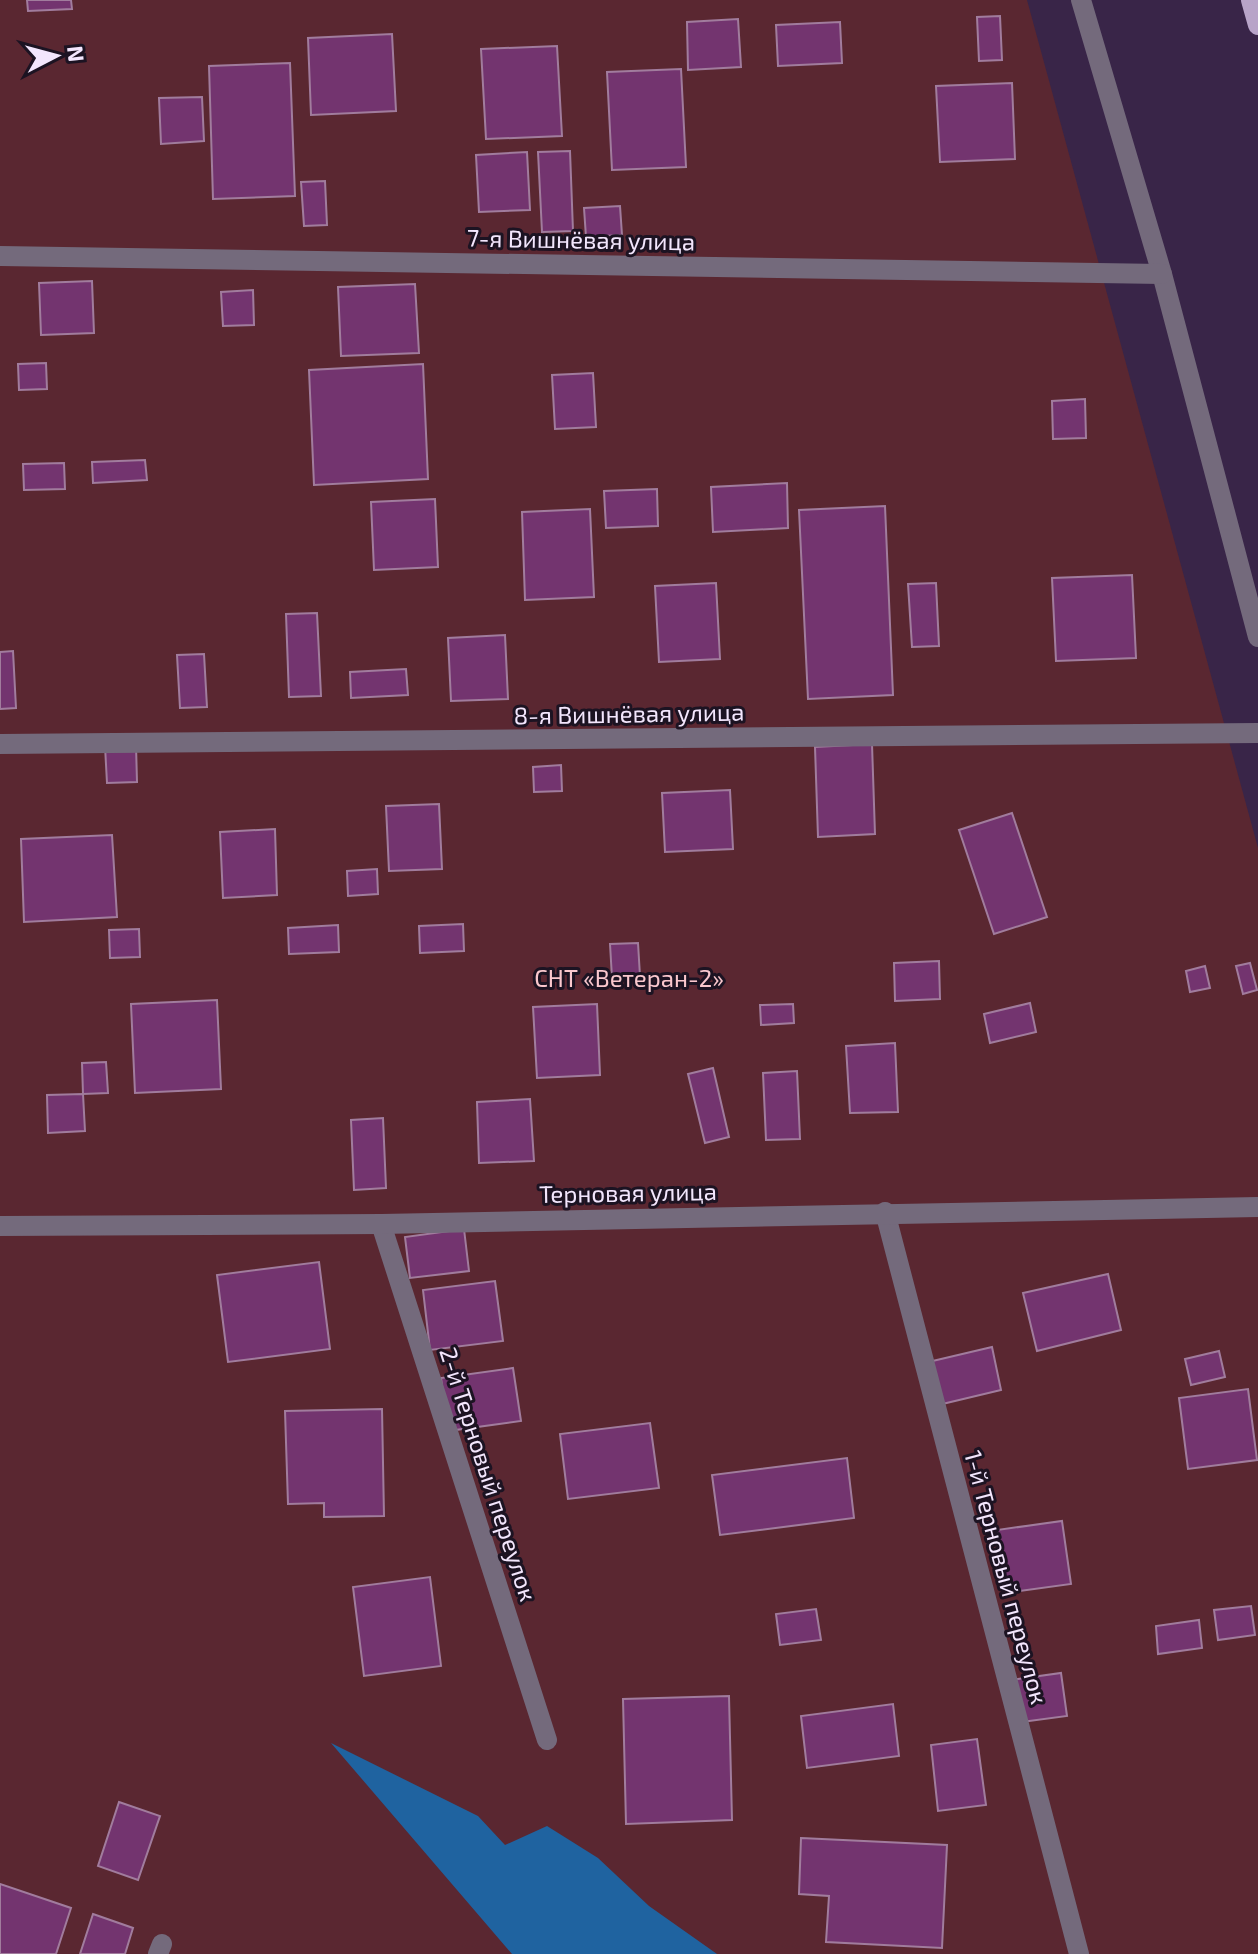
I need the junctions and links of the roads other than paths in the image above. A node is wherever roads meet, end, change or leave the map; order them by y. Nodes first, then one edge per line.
1 (1081, 0) edge
2 (1251, 0) edge
3 (1258, 25) edge
4 (0, 256) edge
5 (1162, 274) junction
6 (1258, 637) edge
7 (1258, 733) edge
8 (0, 744) edge
9 (1258, 1207) edge
10 (885, 1212) junction
11 (381, 1224) junction
12 (0, 1226) edge
13 (547, 1740) dead end
14 (1079, 1954) edge

1 - 5 street
2 - 3 main road
4 - 5 street, 7-я Вишнёвая улица
5 - 6 street
7 - 8 street, 8-я Вишнёвая улица
9 - 10 street, Терновая улица
10 - 11 street, Терновая улица
10 - 14 street, 1-й Терновый переулок
11 - 12 street, Терновая улица
11 - 13 street, 2-й Терновый переулок

